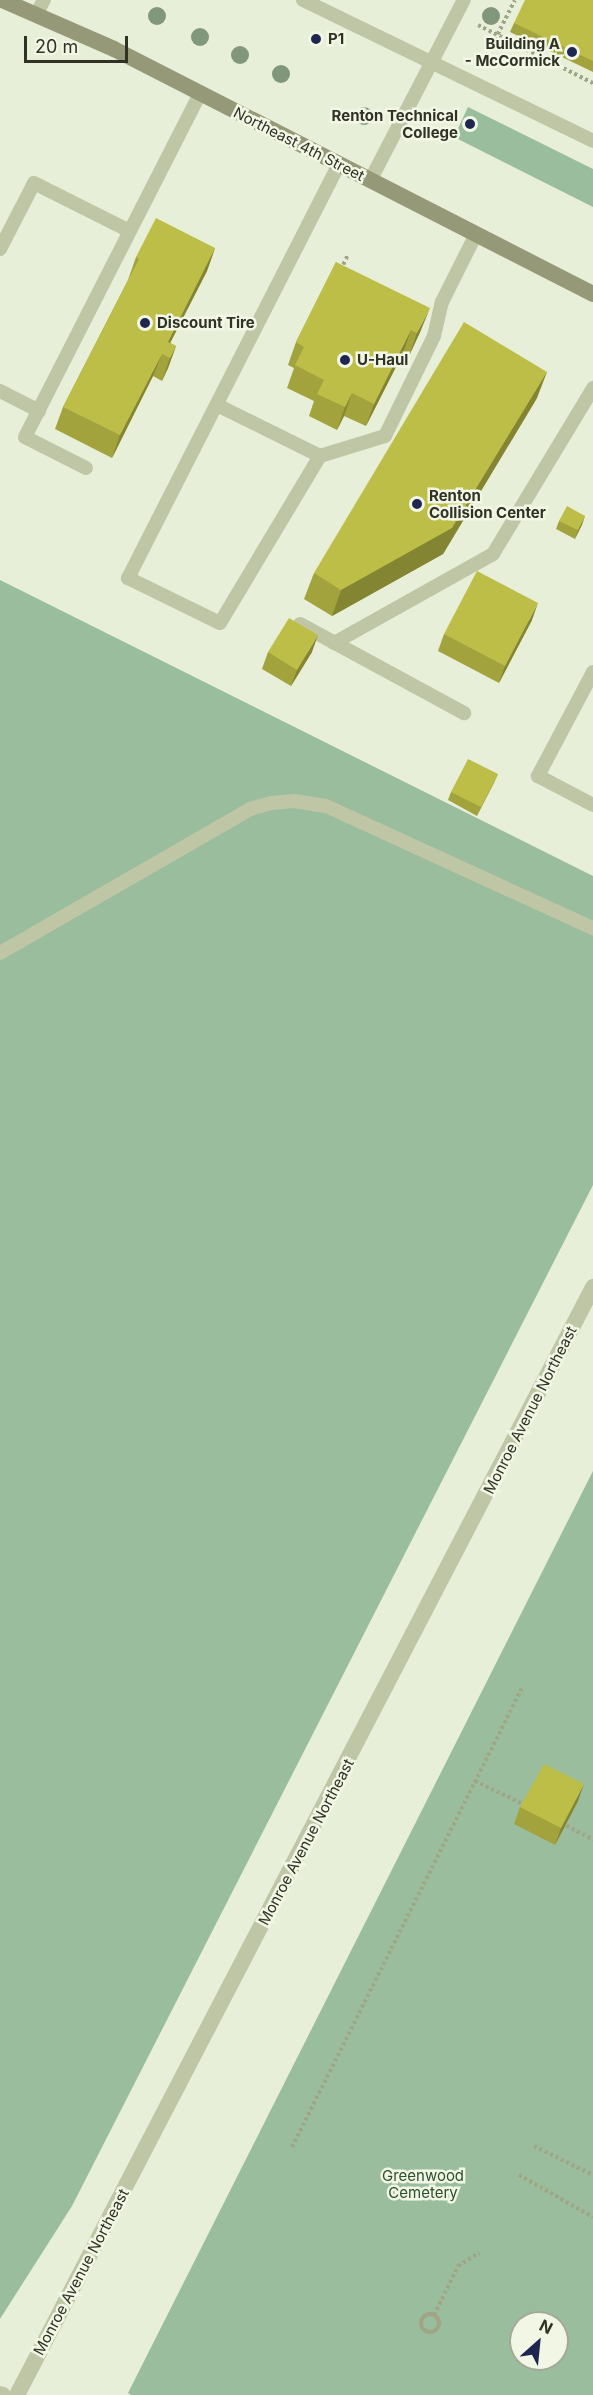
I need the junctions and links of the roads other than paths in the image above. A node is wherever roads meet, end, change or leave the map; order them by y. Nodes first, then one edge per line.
1 (2, 0) edge
2 (303, 0) edge
3 (464, 0) edge
4 (40, 7) edge
5 (431, 63) junction
6 (200, 93) junction
7 (593, 141) edge
8 (339, 164) junction
9 (370, 180) junction
10 (130, 231) junction
11 (476, 234) junction
12 (0, 249) edge
13 (593, 294) edge
14 (593, 388) edge
15 (0, 391) edge
16 (217, 405) junction
17 (39, 411) junction
18 (320, 456) junction
19 (86, 468) dead end
20 (300, 624) edge
21 (334, 642) junction
22 (593, 672) edge
23 (464, 713) dead end
24 (593, 805) edge
25 (593, 928) edge
26 (0, 953) edge
27 (593, 1287) edge
28 (17, 2395) edge

1 - 4 main road, Northeast 4th Street
2 - 5 lane
3 - 5 lane
4 - 6 main road, Northeast 4th Street
5 - 7 lane
5 - 9 lane
6 - 8 main road, Northeast 4th Street
6 - 10 lane
8 - 9 main road, Northeast 4th Street
8 - 16 lane
9 - 11 main road, Northeast 4th Street
10 - 12 lane
10 - 17 lane
11 - 13 main road, Northeast 4th Street
11 - 18 lane
14 - 21 lane
15 - 17 lane
16 - 18 lane
16 - 18 lane
17 - 19 lane
20 - 21 lane
21 - 23 lane
22 - 24 lane
25 - 26 lane
27 - 28 street, Monroe Avenue Northeast

